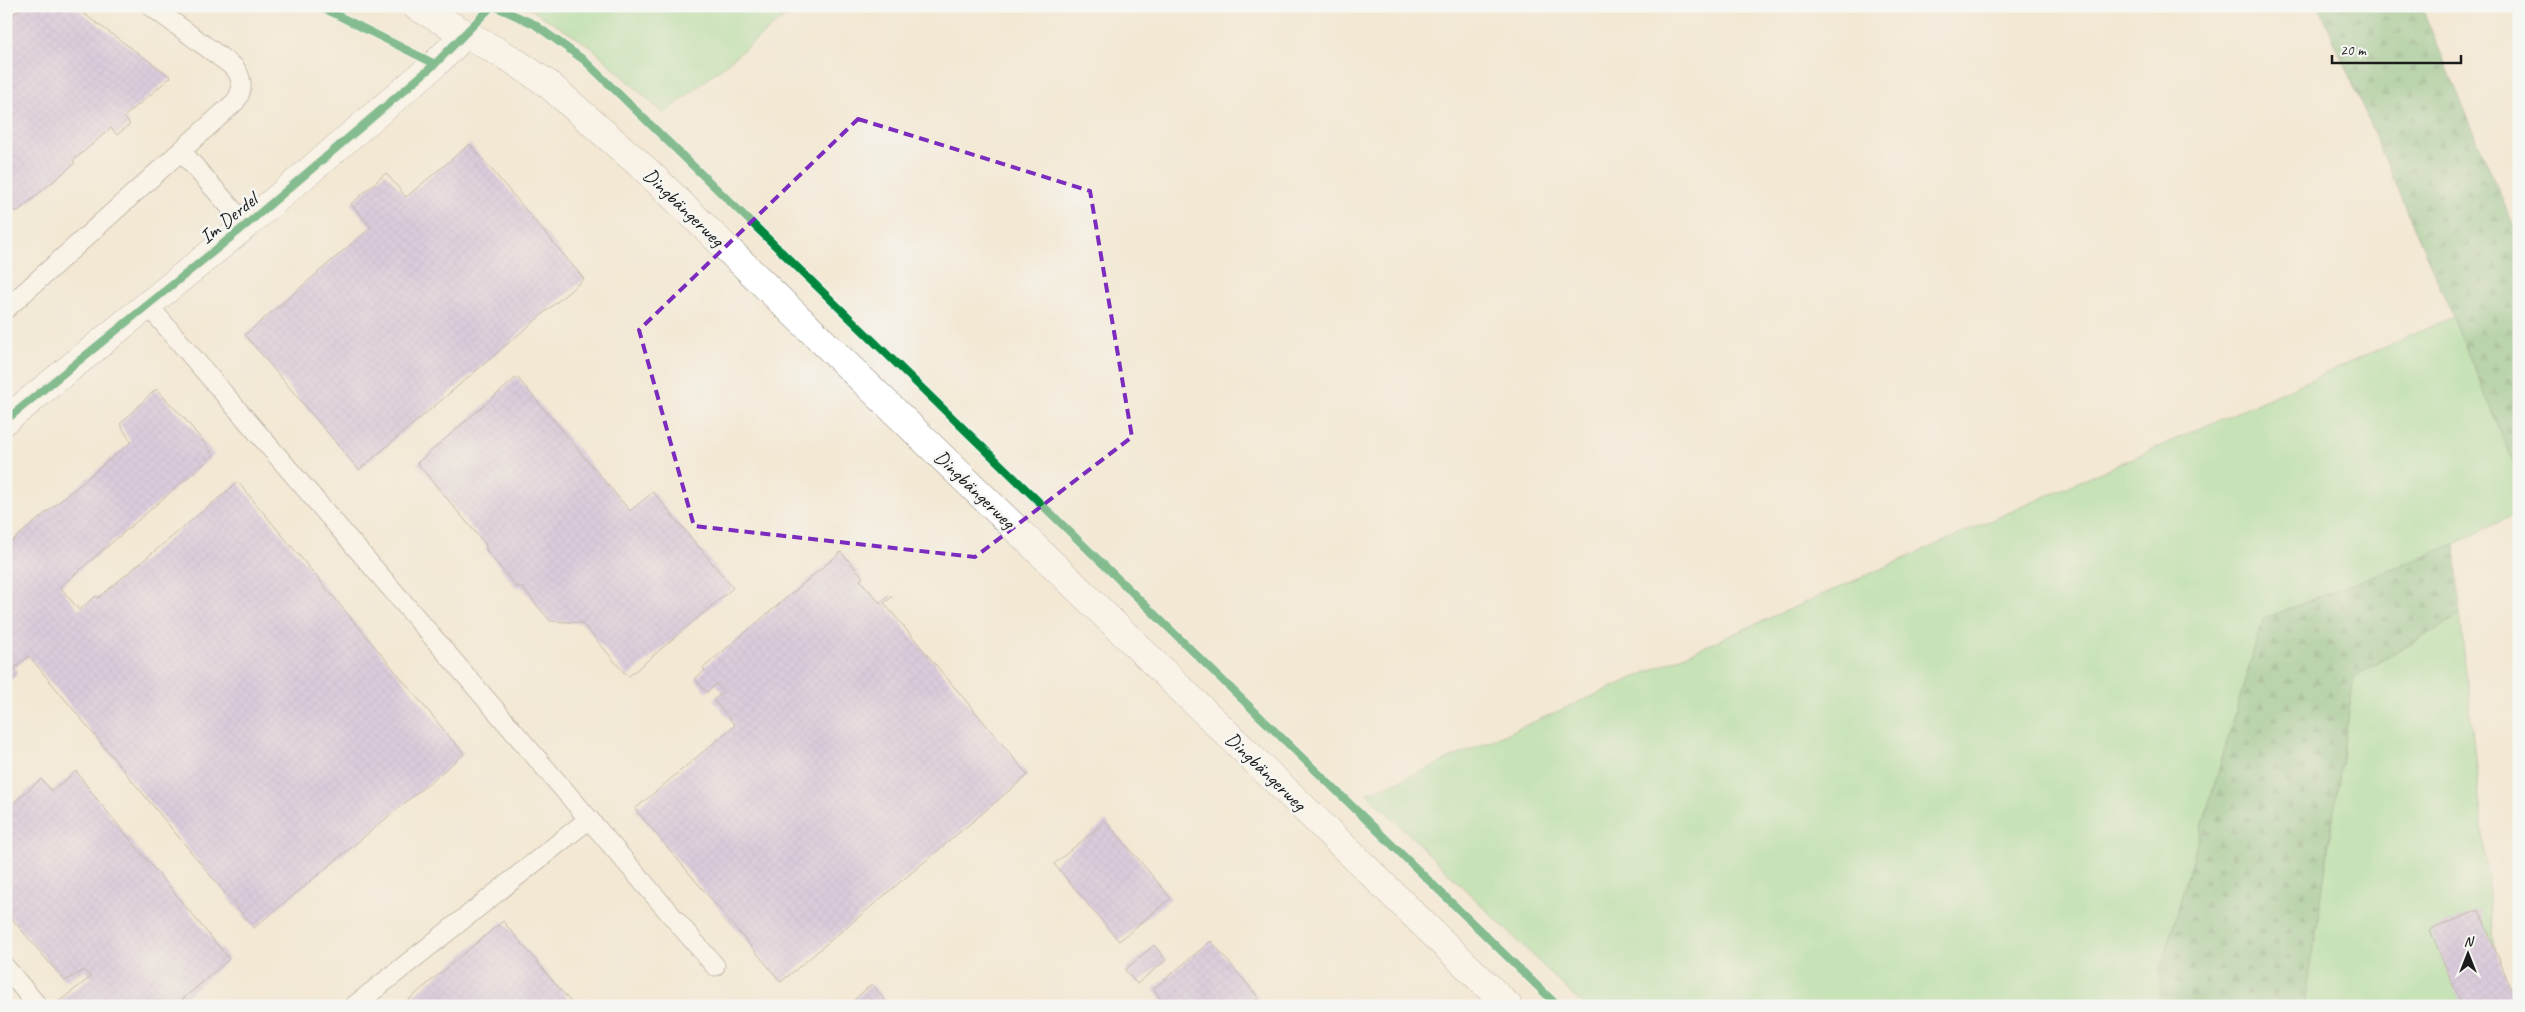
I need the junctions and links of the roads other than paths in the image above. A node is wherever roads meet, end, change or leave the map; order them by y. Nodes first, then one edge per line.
1 (151, 6) edge
2 (416, 6) edge
3 (466, 34) junction
4 (181, 151) junction
5 (246, 225) junction
6 (147, 304) junction
7 (6, 309) edge
8 (6, 420) edge
9 (589, 819) junction
10 (715, 966) dead end
11 (6, 968) edge
12 (38, 1006) edge
13 (354, 1006) edge
14 (1508, 1006) edge

1 - 4 lane
2 - 3 main road, Dingbängerweg
3 - 5 main road, Im Derdel
3 - 14 main road, Dingbängerweg
4 - 5 lane
4 - 7 lane
5 - 6 main road, Im Derdel
6 - 8 main road, Im Derdel
6 - 9 lane
9 - 10 lane
9 - 13 lane
11 - 12 lane

